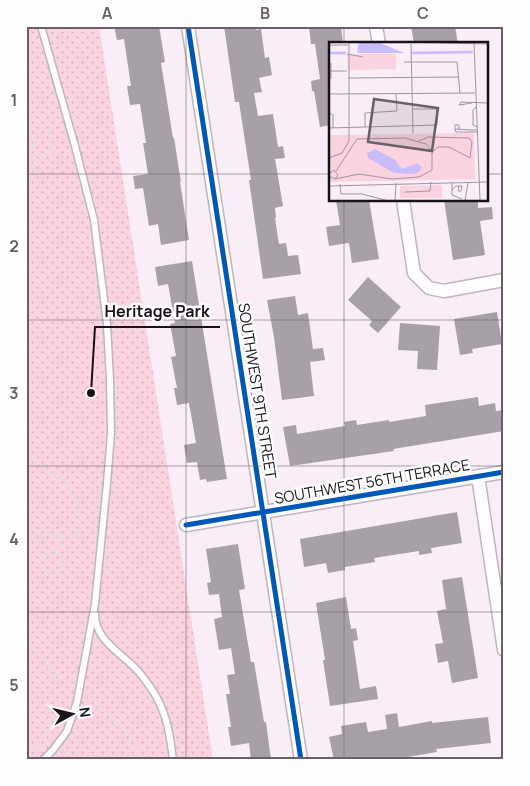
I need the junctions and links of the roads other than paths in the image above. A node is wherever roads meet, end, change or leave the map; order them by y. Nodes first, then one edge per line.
1 (41, 26) edge
2 (188, 26) edge
3 (376, 26) edge
4 (378, 42) edge
5 (403, 201) edge
6 (504, 280) edge
7 (504, 472) edge
8 (478, 476) junction
9 (263, 512) junction
10 (186, 525) dead end
11 (95, 604) junction
12 (504, 650) edge
13 (43, 760) edge
14 (173, 760) edge
15 (301, 760) edge

1 - 11 lane
2 - 9 street, SOUTHWEST 9TH STREET
3 - 4 street
5 - 6 street
7 - 8 street, SOUTHWEST 56TH TERRACE
8 - 9 street, SOUTHWEST 56TH TERRACE
8 - 12 street
9 - 10 street, SOUTHWEST 56TH TERRACE
9 - 15 street, SOUTHWEST 9TH STREET
11 - 13 lane
11 - 14 lane

